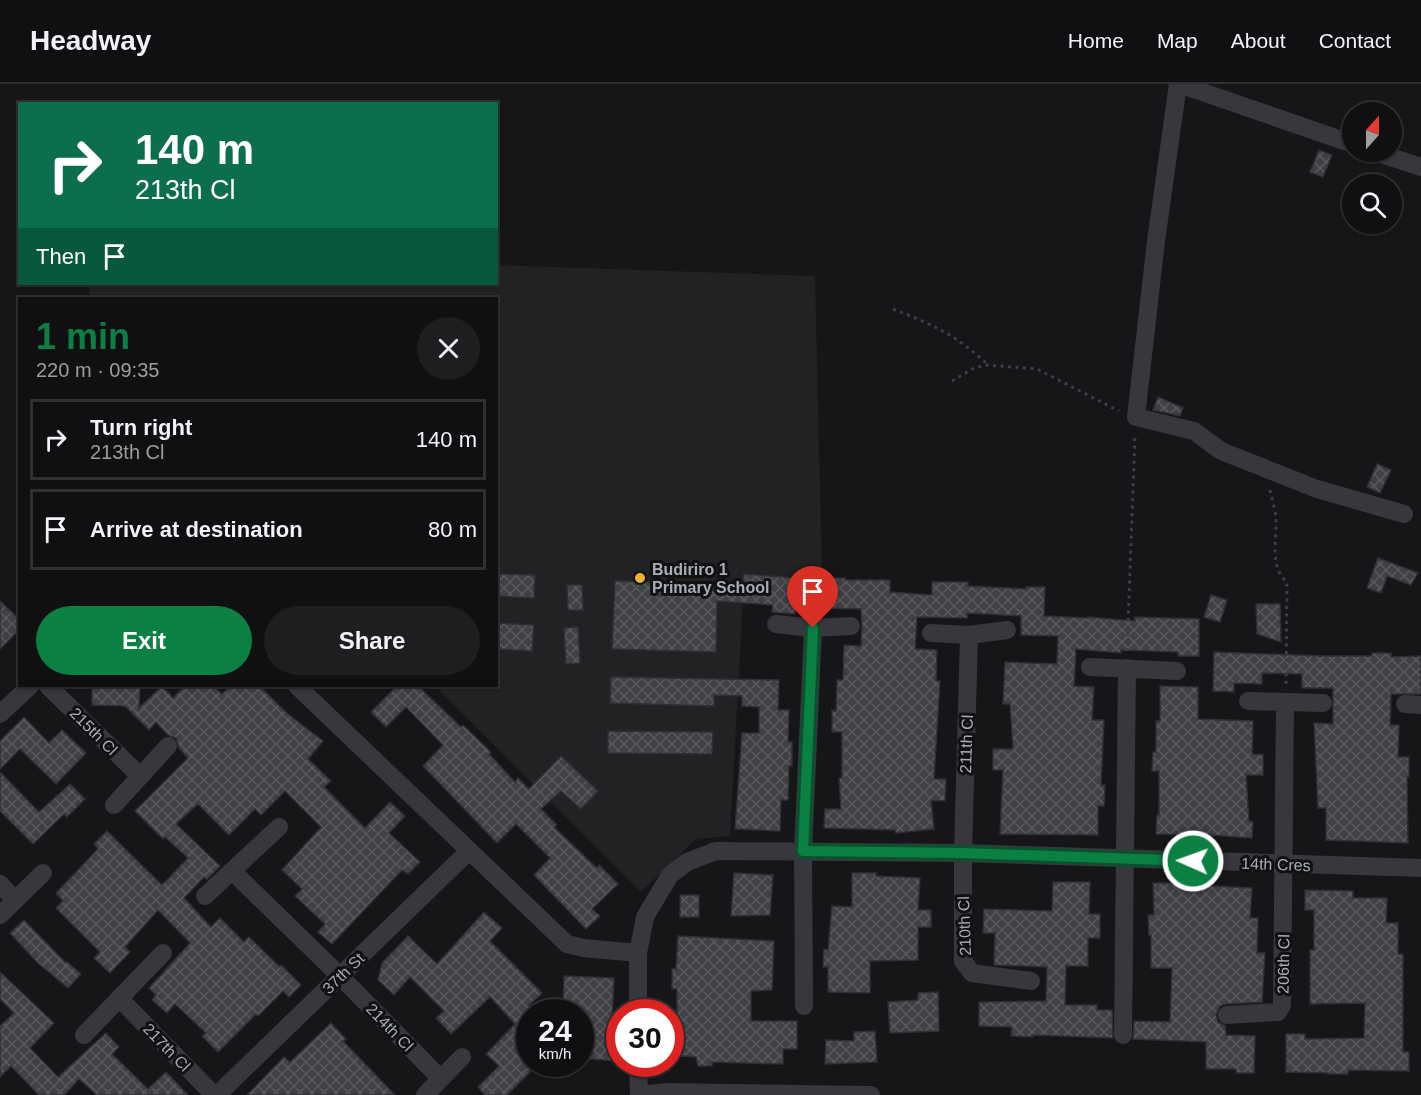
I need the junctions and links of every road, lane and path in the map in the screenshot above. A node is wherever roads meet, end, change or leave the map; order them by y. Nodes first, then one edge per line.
1 (1178, 84) edge
2 (1342, 140) edge
3 (1402, 161) edge
4 (1421, 167) edge
5 (893, 309) dead end
6 (988, 365) junction
7 (952, 381) dead end
8 (1136, 417) junction
9 (1257, 465) junction
10 (1404, 514) dead end
11 (776, 624) dead end
12 (851, 626) dead end
13 (813, 628) junction
14 (1007, 630) dead end
15 (931, 633) dead end
16 (969, 635) junction
17 (1090, 667) dead end
18 (1127, 668) junction
19 (1177, 671) dead end
20 (29, 687) edge
21 (49, 687) edge
22 (298, 687) edge
23 (1248, 701) dead end
24 (1286, 704) junction
25 (1323, 704) dead end
26 (0, 714) edge
27 (168, 746) dead end
28 (140, 776) junction
29 (114, 805) dead end
30 (279, 827) dead end
31 (469, 851) junction
32 (803, 851) junction
33 (963, 853) junction
34 (1124, 859) junction
35 (1284, 864) junction
36 (1421, 868) edge
37 (232, 871) junction
38 (43, 873) dead end
39 (0, 884) edge
40 (205, 896) dead end
41 (15, 900) junction
42 (0, 915) edge
43 (163, 953) dead end
44 (638, 953) junction
45 (340, 976) junction
46 (1031, 981) dead end
47 (119, 998) junction
48 (638, 999) edge
49 (804, 1006) dead end
50 (1227, 1016) dead end
51 (84, 1035) dead end
52 (1123, 1035) dead end
53 (462, 1057) dead end
54 (639, 1077) edge
55 (440, 1078) junction
56 (215, 1095) edge
57 (424, 1095) edge
58 (640, 1095) edge
59 (871, 1095) edge

1 - 2 street
1 - 8 street
3 - 4 street
5 - 6 path
6 - 7 path
6 - 8 path
8 - 9 street
8 - 18 path
9 - 10 street
9 - 24 path
11 - 13 street
12 - 13 street
13 - 32 street
14 - 16 street
15 - 16 street
16 - 33 street, 211th Cl
17 - 18 street
18 - 19 street
18 - 34 street
20 - 26 street
21 - 28 street, 215th Cl
22 - 31 street
23 - 24 street
24 - 25 street
24 - 35 street
27 - 28 street
28 - 29 street
30 - 37 street
31 - 44 street
31 - 45 street, 37th St
32 - 33 street, 14th Cres
32 - 44 street, 14th Cres
32 - 49 street
33 - 34 street, 14th Cres
33 - 46 street, 210th Cl
34 - 35 street, 14th Cres
34 - 52 street
35 - 36 street, 14th Cres
35 - 50 street, 206th Cl
37 - 40 street
37 - 45 street, 214th Cl
38 - 41 street
39 - 41 street
41 - 42 street
43 - 47 street
44 - 48 street, 14th Cres
45 - 55 street, 214th Cl
45 - 56 street, 37th St
47 - 51 street
47 - 56 street, 217th Cl
53 - 55 street
54 - 58 street
55 - 57 street
58 - 59 street

